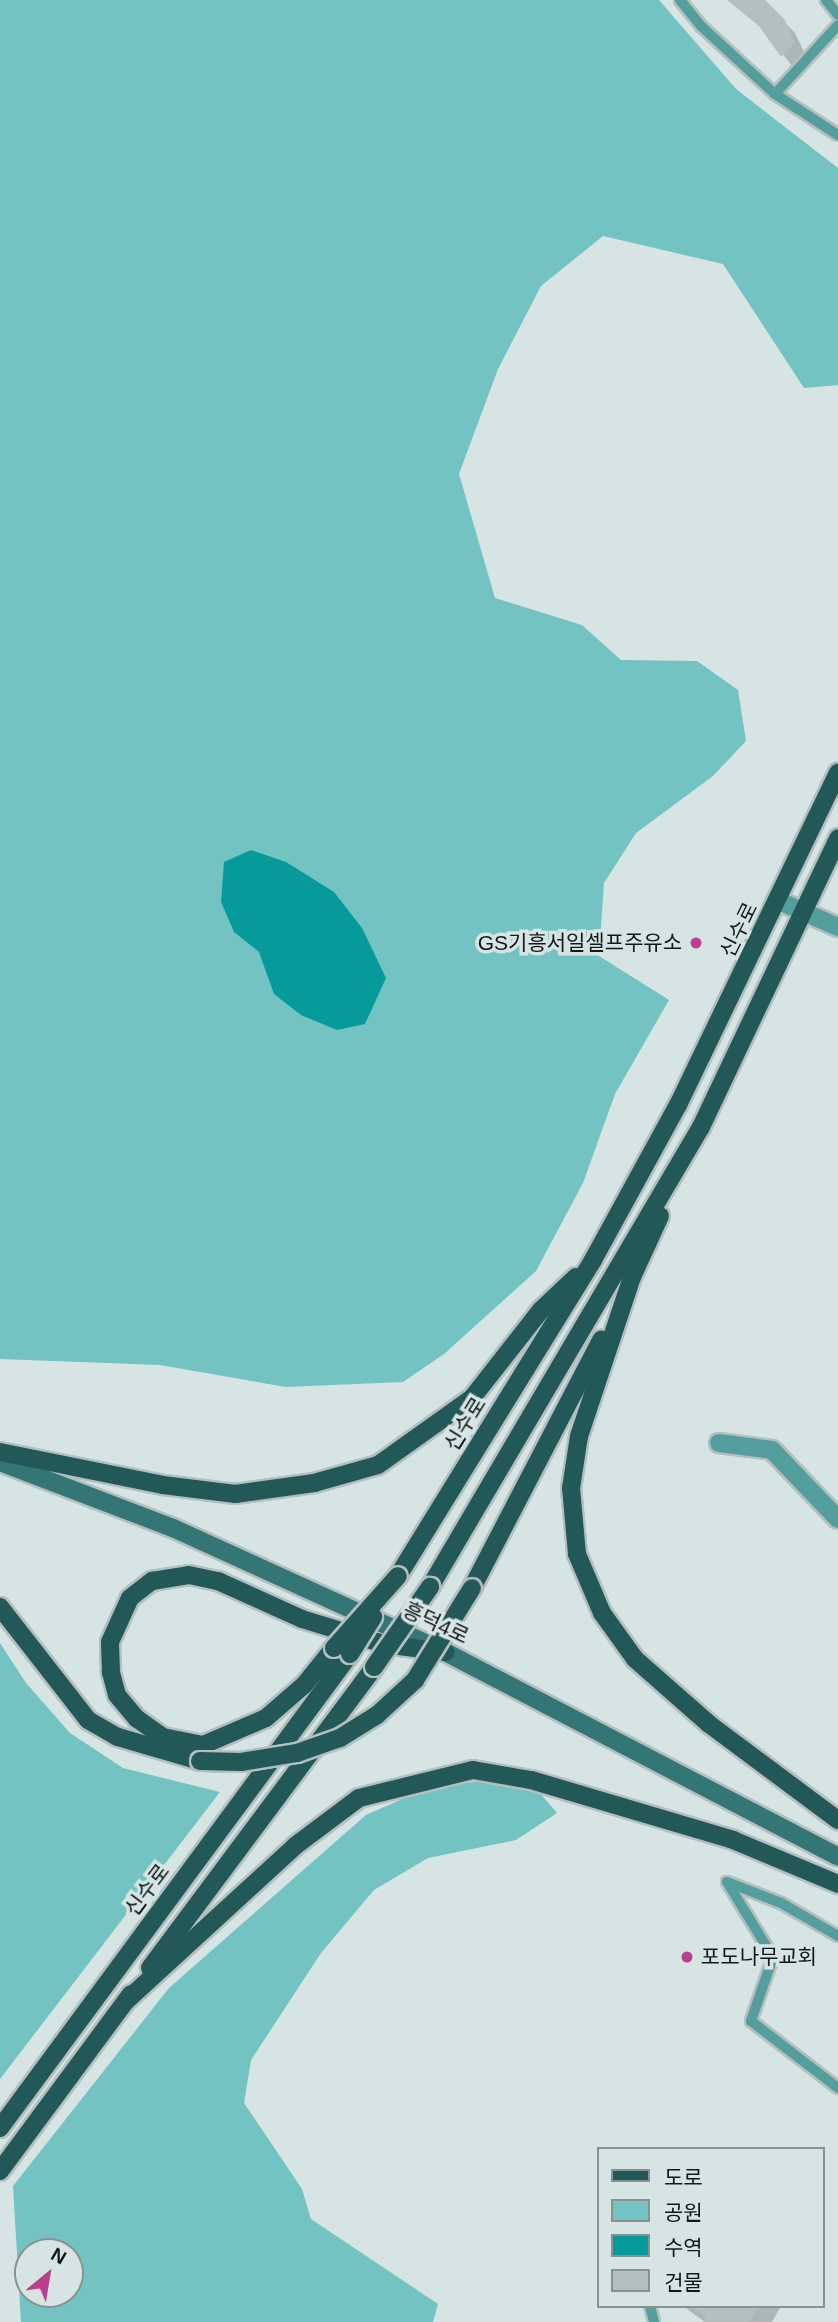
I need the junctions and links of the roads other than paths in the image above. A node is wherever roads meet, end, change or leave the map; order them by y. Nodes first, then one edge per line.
1 (680, 0) edge
2 (826, 0) edge
3 (838, 15) edge
4 (838, 25) edge
5 (775, 94) junction
6 (838, 135) edge
7 (838, 772) edge
8 (838, 838) edge
9 (779, 901) junction
10 (805, 912) junction
11 (838, 927) edge
12 (701, 1126) junction
13 (593, 1260) junction
14 (632, 1277) junction
15 (719, 1444) dead end
16 (0, 1452) edge
17 (0, 1462) edge
18 (838, 1519) edge
19 (0, 1606) edge
20 (342, 1651) junction
21 (445, 1652) junction
22 (838, 1820) edge
23 (838, 1857) edge
24 (838, 1884) edge
25 (838, 1936) edge
26 (125, 2001) junction
27 (838, 2088) edge
28 (0, 2128) edge
29 (0, 2171) edge

1 - 5 lane
2 - 3 lane
4 - 5 lane
5 - 6 lane
7 - 9 main road, 신수로
8 - 10 main road
9 - 10 street
9 - 13 main road, 신수로
10 - 11 street
10 - 12 main road
12 - 14 main road
12 - 26 main road, bridge
13 - 16 main road
13 - 20 main road, 신수로, bridge
14 - 19 main road, bridge
14 - 22 main road
15 - 18 street
17 - 21 street, 흥덕4로
20 - 21 main road
20 - 28 main road, 신수로
21 - 23 street, 흥덕4로
24 - 26 main road
25 - 27 lane
26 - 29 main road

